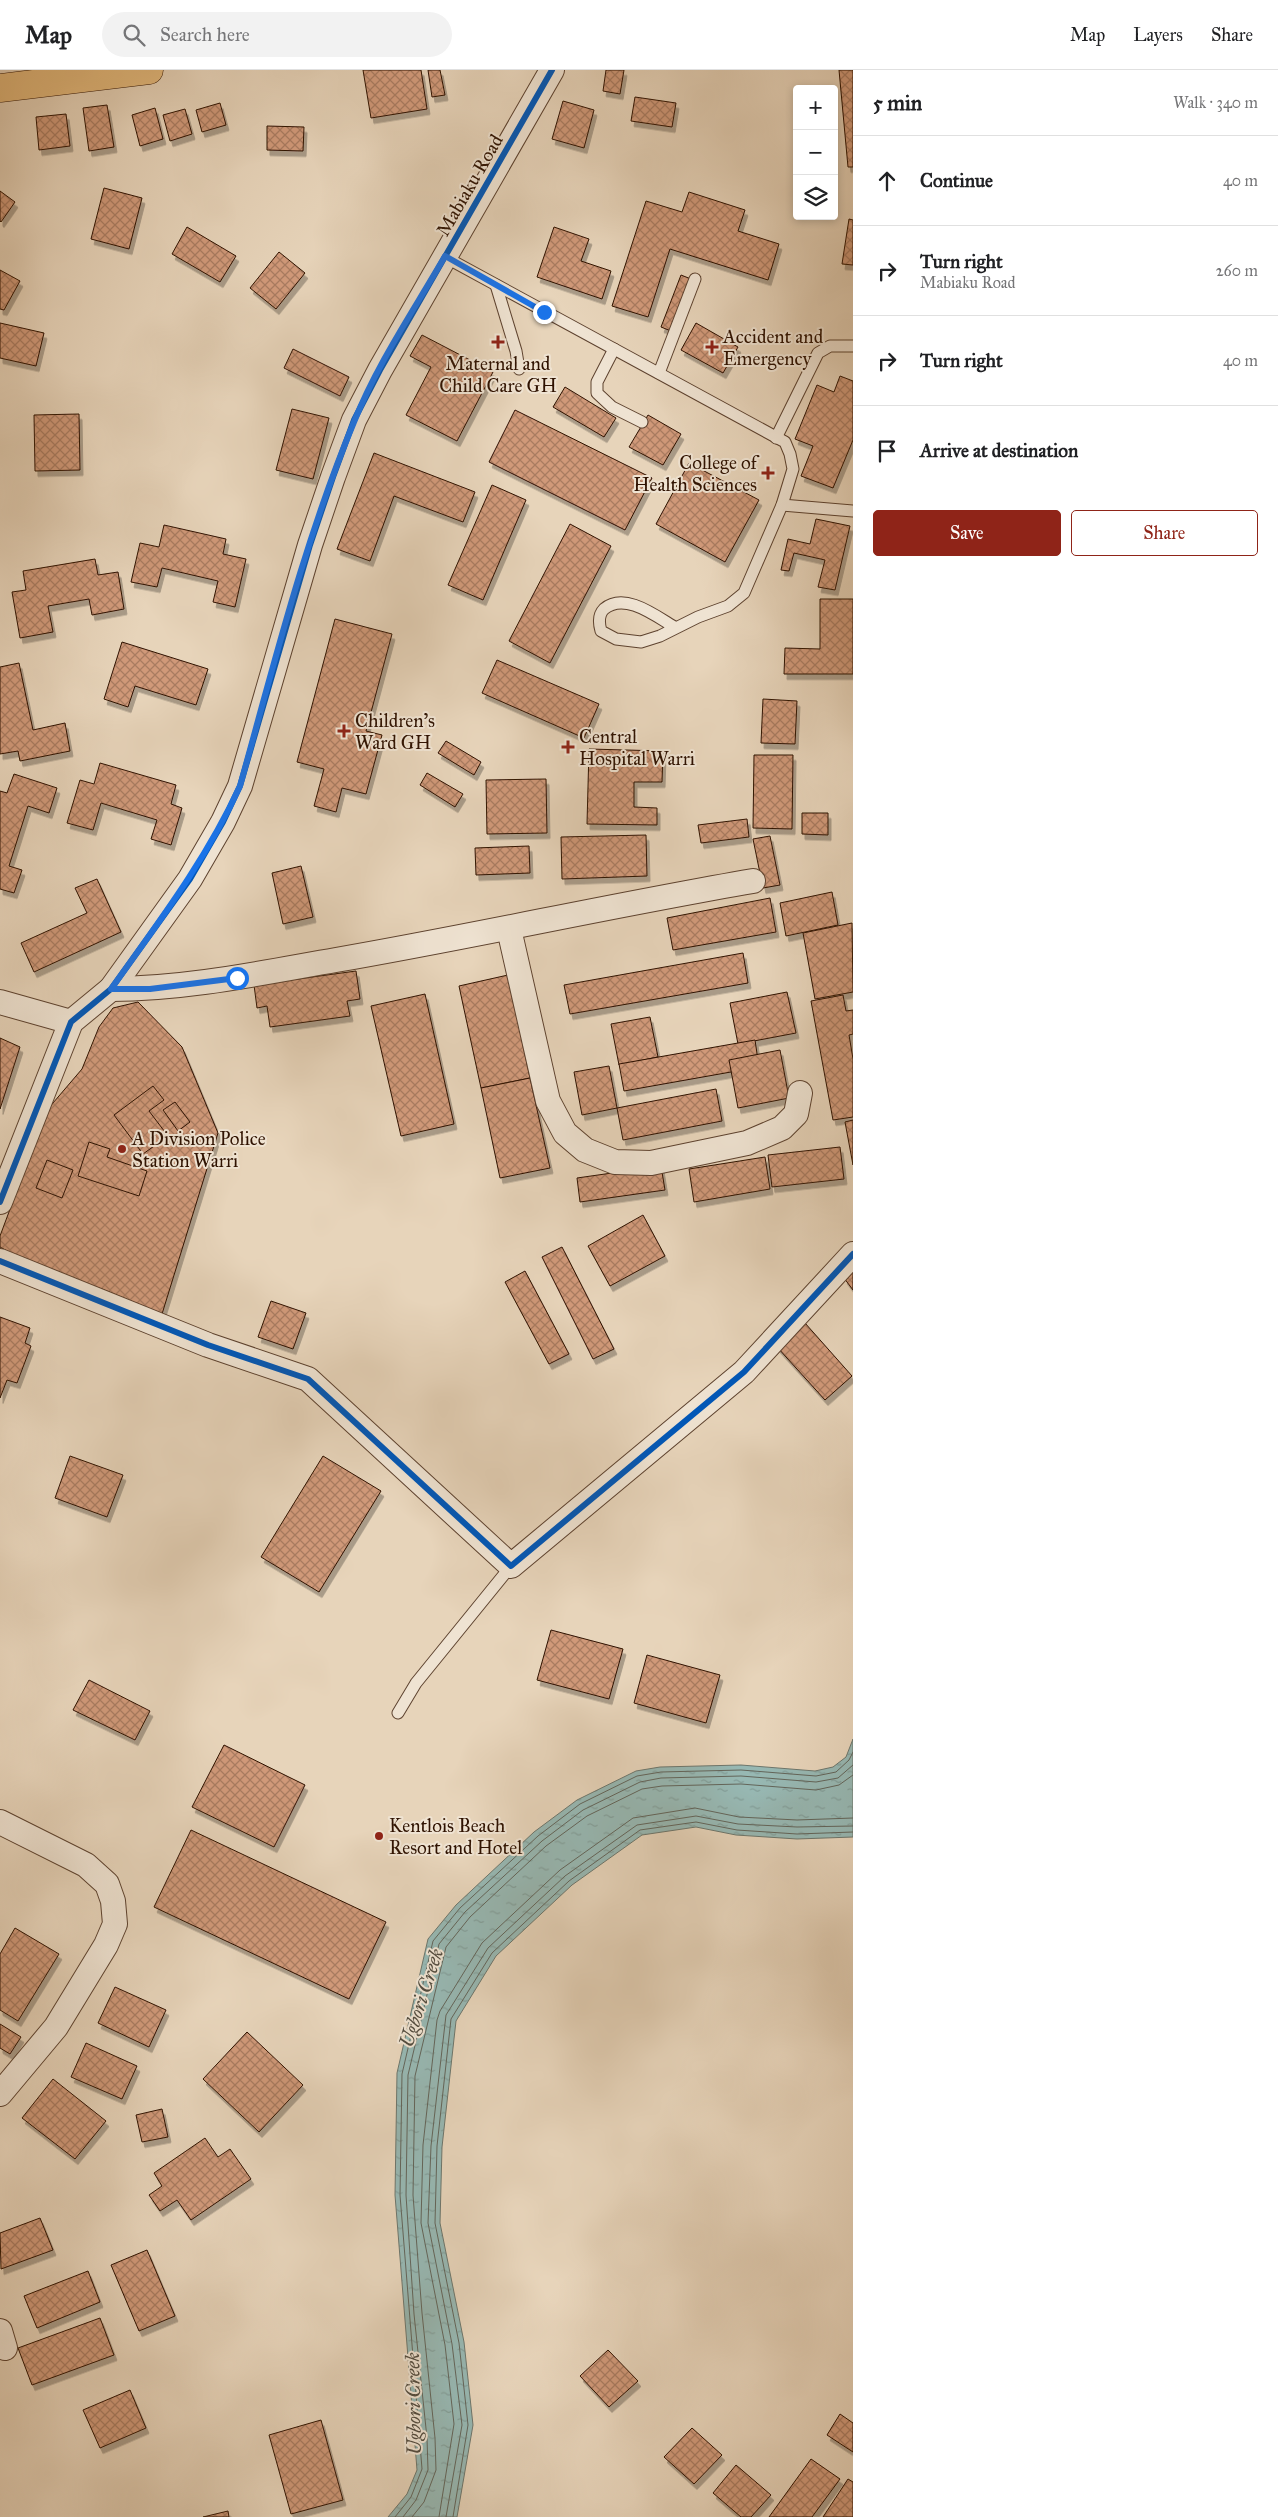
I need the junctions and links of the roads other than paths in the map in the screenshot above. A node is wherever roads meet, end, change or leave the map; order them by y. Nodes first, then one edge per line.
1 (149, 70) edge
2 (552, 70) edge
3 (0, 88) edge
4 (445, 256) junction
5 (695, 279) dead end
6 (496, 285) junction
7 (853, 346) edge
8 (614, 349) junction
9 (519, 369) dead end
10 (659, 373) junction
11 (642, 422) dead end
12 (776, 438) junction
13 (782, 505) junction
14 (853, 511) edge
15 (676, 628) junction
16 (752, 881) dead end
17 (509, 928) junction
18 (111, 989) junction
19 (0, 1002) edge
20 (71, 1022) junction
21 (800, 1093) dead end
22 (0, 1202) edge
23 (853, 1254) edge
24 (0, 1261) edge
25 (511, 1566) junction
26 (398, 1713) dead end
27 (0, 1822) edge
28 (0, 2094) edge

1 - 3 main road
2 - 4 street, Mabiaku Road
4 - 6 lane
4 - 18 street, Mabiaku Road
5 - 10 lane
6 - 8 lane
6 - 9 lane
7 - 12 lane
8 - 10 lane
8 - 11 lane
10 - 12 lane
12 - 13 lane
13 - 14 lane
13 - 15 lane
15 - 15 lane
16 - 17 street
17 - 18 street
17 - 21 street
18 - 20 street, Mabiaku Road
19 - 20 street
20 - 22 street, Mabiaku Road
23 - 25 street
24 - 25 street
25 - 26 lane
27 - 28 street

